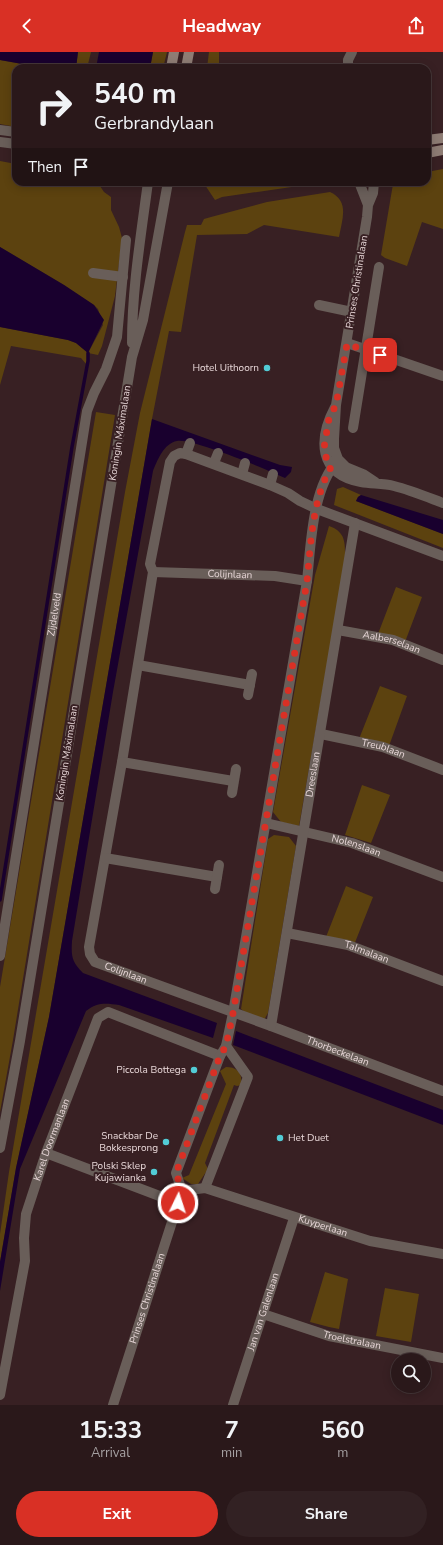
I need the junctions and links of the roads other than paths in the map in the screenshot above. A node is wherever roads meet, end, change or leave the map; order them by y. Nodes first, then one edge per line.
1 (174, 52) edge
2 (189, 52) edge
3 (352, 52) edge
4 (172, 64) edge
5 (187, 64) edge
6 (348, 64) edge
7 (0, 130) edge
8 (12, 132) edge
9 (443, 138) edge
10 (431, 140) edge
11 (0, 142) edge
12 (12, 144) edge
13 (443, 150) edge
14 (431, 152) edge
15 (147, 186) edge
16 (167, 186) edge
17 (361, 186) edge
18 (374, 186) edge
19 (368, 205) junction
20 (126, 240) dead end
21 (380, 267) dead end
22 (94, 273) dead end
23 (123, 277) junction
24 (319, 304) dead end
25 (352, 312) junction
26 (347, 344) junction
27 (365, 350) junction
28 (132, 357) junction
29 (443, 376) edge
30 (336, 405) junction
31 (353, 428) dead end
32 (190, 443) dead end
33 (218, 453) dead end
34 (186, 454) junction
35 (338, 459) junction
36 (214, 463) junction
37 (245, 463) dead end
38 (331, 467) junction
39 (242, 474) junction
40 (273, 474) dead end
41 (375, 482) junction
42 (270, 485) junction
43 (443, 503) edge
44 (317, 509) junction
45 (355, 523) junction
46 (443, 556) edge
47 (153, 572) junction
48 (307, 581) junction
49 (338, 630) junction
50 (443, 660) edge
51 (138, 665) junction
52 (252, 674) dead end
53 (321, 734) junction
54 (122, 762) junction
55 (236, 769) dead end
56 (443, 770) edge
57 (233, 781) junction
58 (232, 793) dead end
59 (266, 823) junction
60 (304, 832) junction
61 (105, 858) junction
62 (219, 865) dead end
63 (217, 877) junction
64 (443, 877) edge
65 (215, 889) dead end
66 (287, 933) junction
67 (0, 956) edge
68 (443, 981) edge
69 (233, 1013) junction
70 (271, 1026) junction
71 (226, 1046) junction
72 (220, 1056) junction
73 (443, 1090) edge
74 (0, 1148) edge
75 (46, 1153) junction
76 (205, 1188) junction
77 (182, 1191) junction
78 (178, 1203) junction
79 (294, 1218) junction
80 (443, 1254) edge
81 (263, 1314) junction
82 (443, 1358) edge
83 (0, 1395) edge
84 (113, 1405) edge
85 (233, 1405) edge

1 - 4 main road
2 - 5 main road
3 - 6 street
7 - 8 street
9 - 10 main road
11 - 12 street
13 - 14 main road
15 - 28 street, Koningin Máximalaan
16 - 28 street, Koningin Máximalaan
17 - 19 street, Prinses Christinalaan
18 - 19 street, Prinses Christinalaan
19 - 25 street, Prinses Christinalaan
20 - 23 street, Zijdelveld
21 - 27 street
22 - 23 street
23 - 67 street, Zijdelveld
24 - 25 street
25 - 26 street, Prinses Christinalaan
26 - 27 street
26 - 30 street, Prinses Christinalaan
27 - 29 street
27 - 31 street
28 - 74 street, Koningin Máximalaan
30 - 35 street, Prinses Christinalaan
30 - 38 street, Prinses Christinalaan
32 - 34 street
33 - 36 street
34 - 36 street
34 - 47 street, Colijnlaan
35 - 38 street
35 - 41 street
36 - 39 street
37 - 39 street
38 - 41 street
38 - 44 street
39 - 42 street
40 - 42 street
41 - 43 street
42 - 44 street
44 - 45 street
44 - 48 street
45 - 46 street
45 - 49 street, Dreeslaan
47 - 48 street, Colijnlaan
47 - 51 street, Colijnlaan
48 - 59 street
49 - 50 street, Aalberselaan
49 - 53 street, Dreeslaan
51 - 52 street
51 - 54 street, Colijnlaan
53 - 56 street, Treublaan
53 - 60 street, Dreeslaan
54 - 57 street
54 - 61 street, Colijnlaan
55 - 57 street
57 - 58 street
59 - 60 street, Nolenslaan
59 - 69 street
60 - 64 street, Nolenslaan
60 - 66 street, Dreeslaan
61 - 63 street
61 - 69 street, Colijnlaan
62 - 63 street
63 - 65 street
66 - 68 street, Talmalaan
66 - 70 street, Dreeslaan
69 - 70 street, Thorbeckelaan
69 - 71 street
70 - 73 street, Thorbeckelaan
71 - 72 street
71 - 76 street
72 - 75 street, Karel Doormanlaan
72 - 77 street
75 - 78 street
75 - 83 street, Karel Doormanlaan
76 - 77 street
76 - 79 street, Kuyperlaan
77 - 78 street, Prinses Christinalaan
78 - 84 street, Prinses Christinalaan
79 - 80 street, Kuyperlaan
79 - 81 street, Jan van Galenlaan
81 - 82 street, Troelstralaan
81 - 85 street, Jan van Galenlaan

